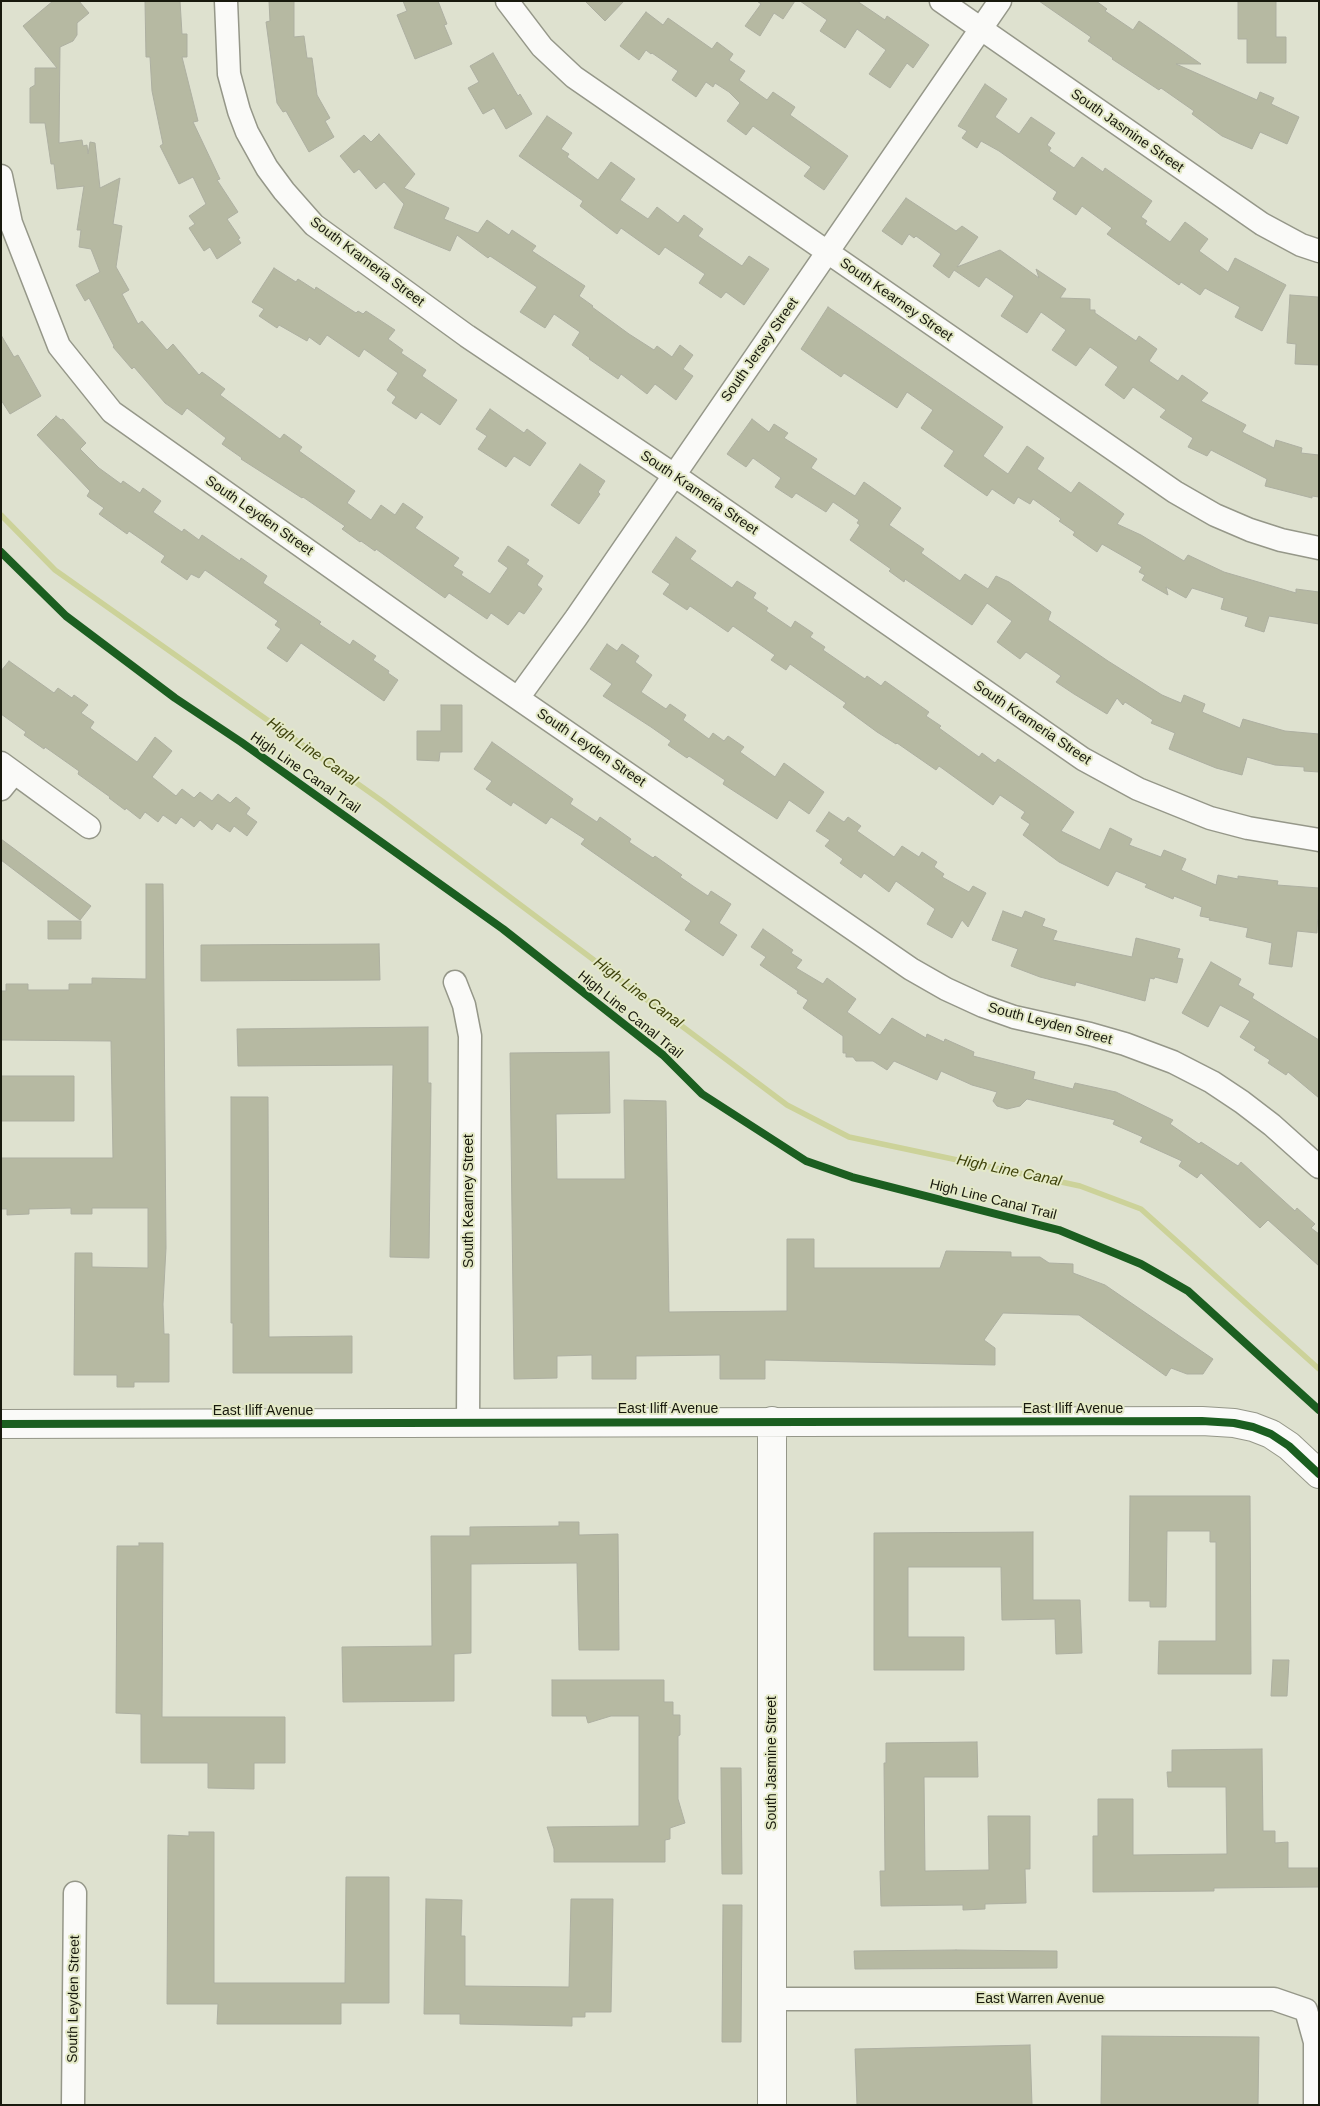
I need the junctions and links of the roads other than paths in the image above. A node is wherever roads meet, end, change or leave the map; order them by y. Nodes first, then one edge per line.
1 (226, 1) edge
2 (506, 1) edge
3 (941, 1) edge
4 (1000, 1) edge
5 (981, 29) junction
6 (1, 176) edge
7 (1319, 251) edge
8 (827, 252) junction
9 (674, 475) junction
10 (1319, 548) edge
11 (518, 698) junction
12 (5, 775) edge
13 (89, 827) dead end
14 (1319, 840) edge
15 (455, 982) dead end
16 (1319, 1167) edge
17 (772, 1422) junction
18 (468, 1423) junction
19 (1, 1424) edge
20 (1319, 1474) edge
21 (75, 1893) dead end
22 (772, 1999) junction
23 (73, 2105) edge
24 (772, 2105) edge
25 (1315, 2105) edge

1 - 9 street, South Krameria Street
2 - 8 street, South Kearney Street
3 - 5 street, South Jasmine Street
4 - 5 street, South Jersey Street
5 - 7 street, South Jasmine Street
5 - 8 street, South Jersey Street
6 - 11 street, South Leyden Street
8 - 9 street, South Jersey Street
8 - 10 street, South Kearney Street
9 - 11 street, South Jersey Street
9 - 14 street, South Krameria Street
11 - 16 street, South Leyden Street
12 - 13 street
15 - 18 street, South Kearney Street
17 - 18 street, East Iliff Avenue
17 - 20 street, East Iliff Avenue
17 - 22 street, South Jasmine Street
18 - 19 street, East Iliff Avenue
21 - 23 street, South Leyden Street
22 - 24 street, South Jasmine Street
22 - 25 street, East Warren Avenue

